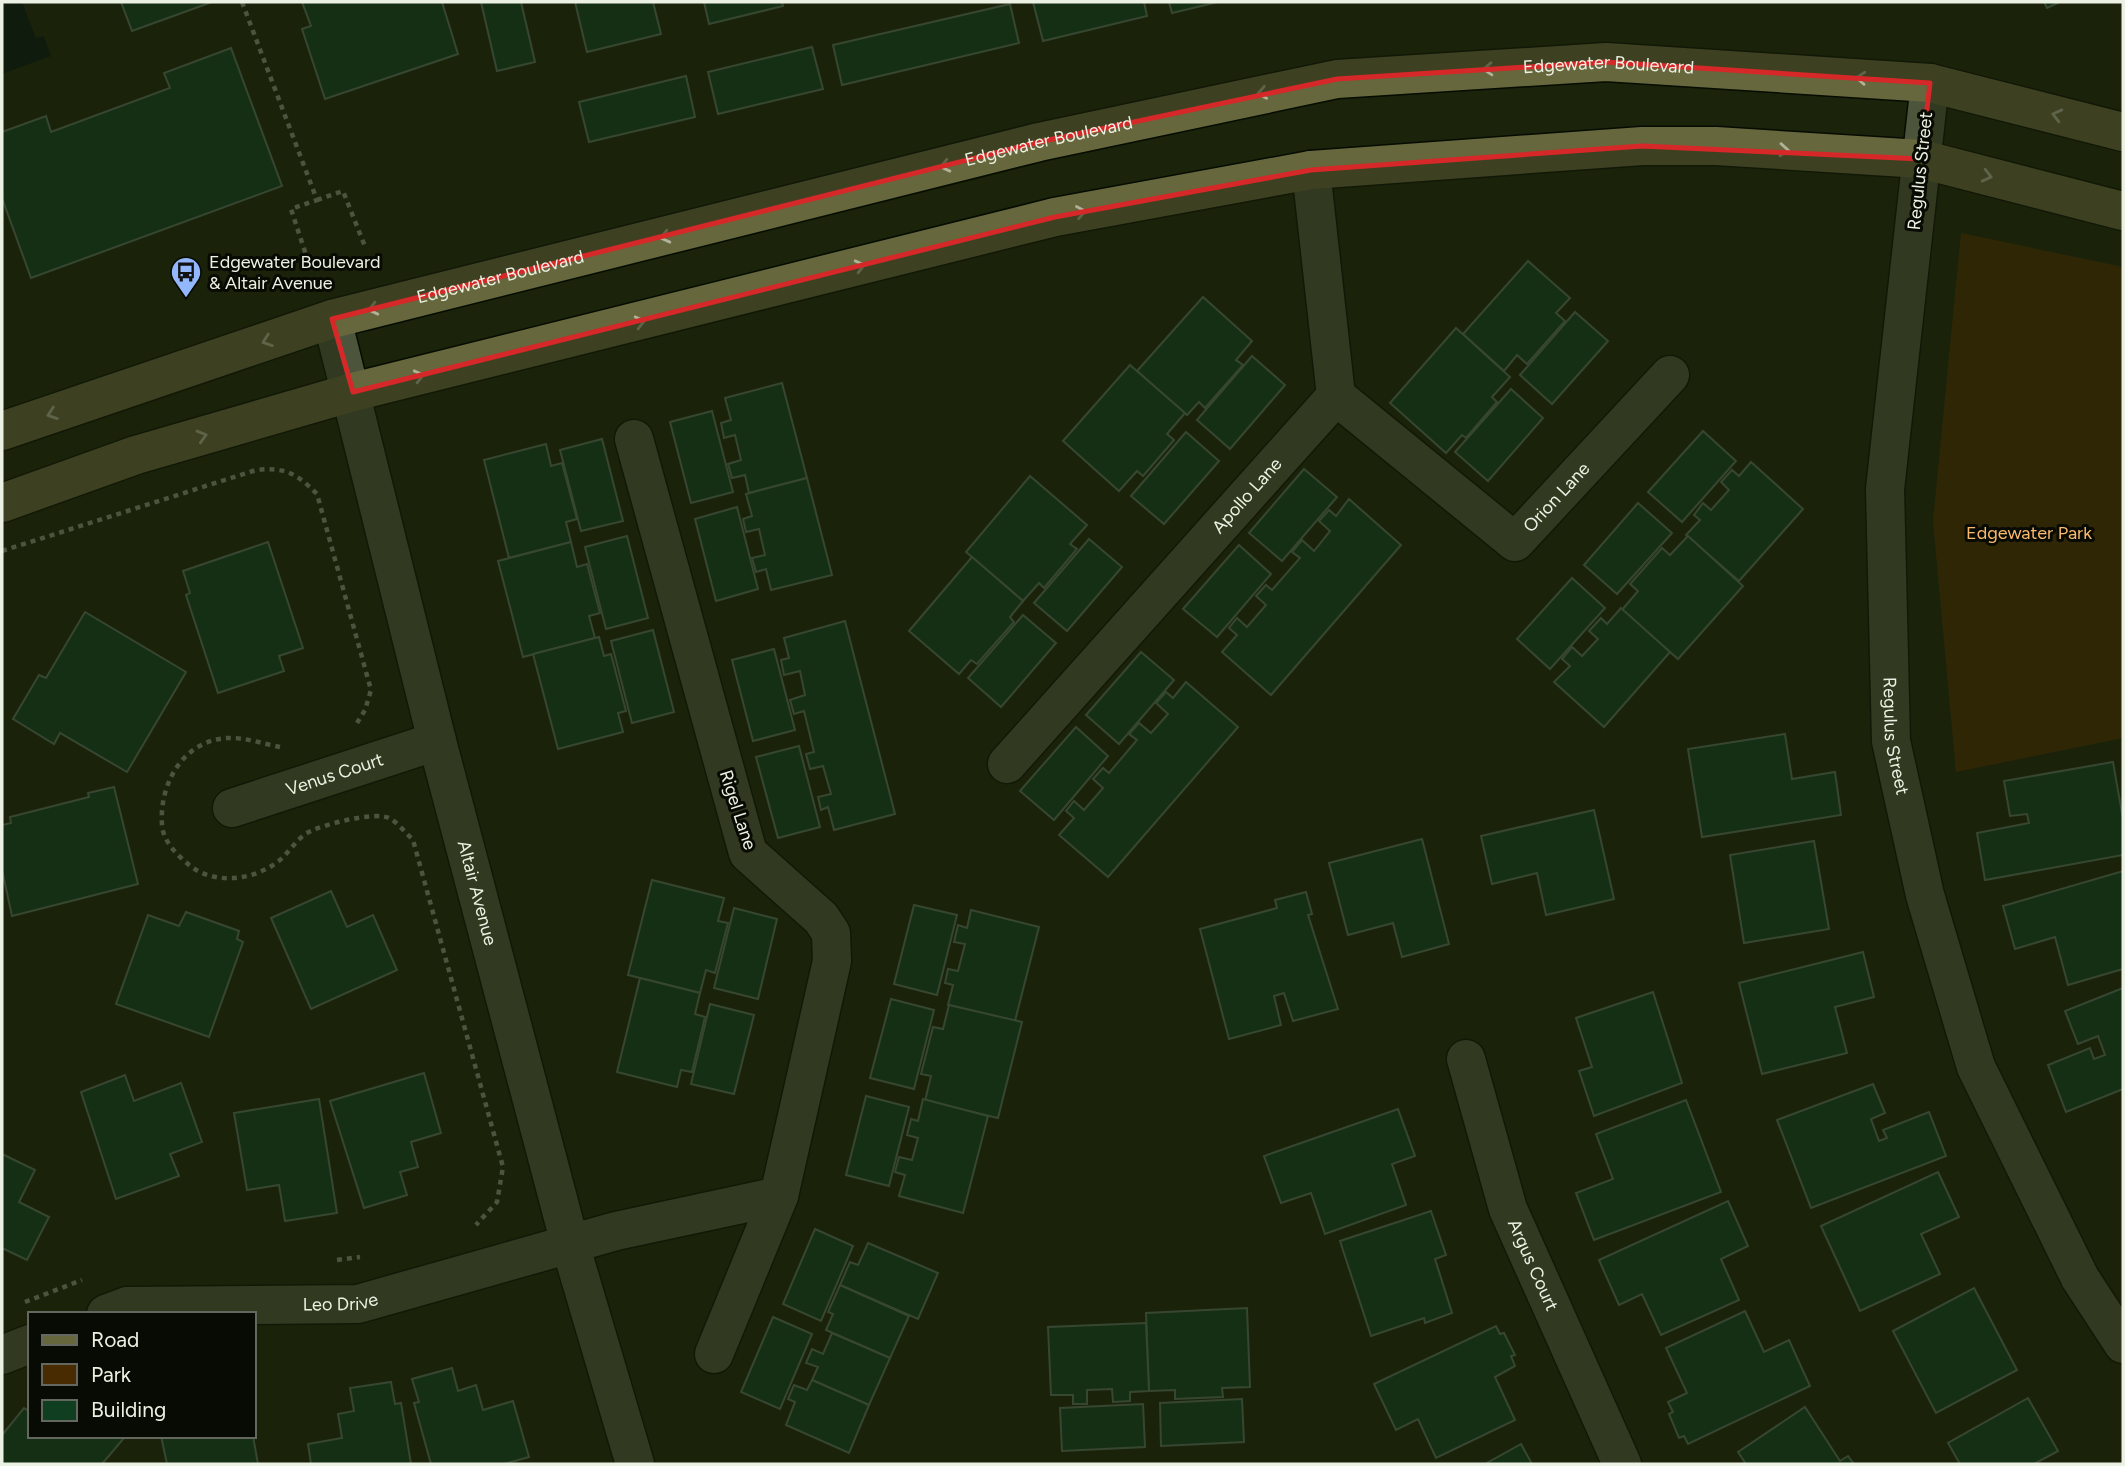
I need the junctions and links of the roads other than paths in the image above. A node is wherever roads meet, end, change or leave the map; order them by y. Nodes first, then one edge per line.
1 (1930, 83) junction
2 (2123, 132) edge
3 (1921, 159) junction
4 (1311, 170) junction
5 (2123, 211) edge
6 (332, 319) junction
7 (1670, 375) dead end
8 (353, 392) junction
9 (1336, 396) junction
10 (2, 431) edge
11 (634, 439) dead end
12 (2, 503) edge
13 (438, 741) junction
14 (1007, 765) dead end
15 (232, 808) dead end
16 (1466, 1059) dead end
17 (779, 1196) junction
18 (570, 1244) junction
19 (111, 1312) edge
20 (2123, 1344) edge
21 (28, 1345) edge
22 (714, 1354) dead end
23 (2, 1355) edge
24 (635, 1464) edge
25 (1622, 1464) edge

2 -> 1 main road, Edgewater Boulevard
1 - 3 street, Regulus Street
1 -> 6 main road, Edgewater Boulevard
4 -> 3 main road
3 -> 5 main road
3 - 20 street, Regulus Street
8 -> 4 main road
4 - 9 street
6 - 8 street, Altair Avenue
6 -> 10 main road, Edgewater Boulevard
7 - 9 street, Orion Lane
12 -> 8 main road
8 - 13 street, Altair Avenue
9 - 14 street, Apollo Lane
11 - 17 street, Rigel Lane
13 - 15 street, Venus Court
13 - 18 street, Altair Avenue
16 - 25 street, Argus Court
17 - 18 street
17 - 22 street, Rigel Lane
18 - 19 street, Leo Drive
18 - 24 street, Altair Avenue
21 - 23 street

